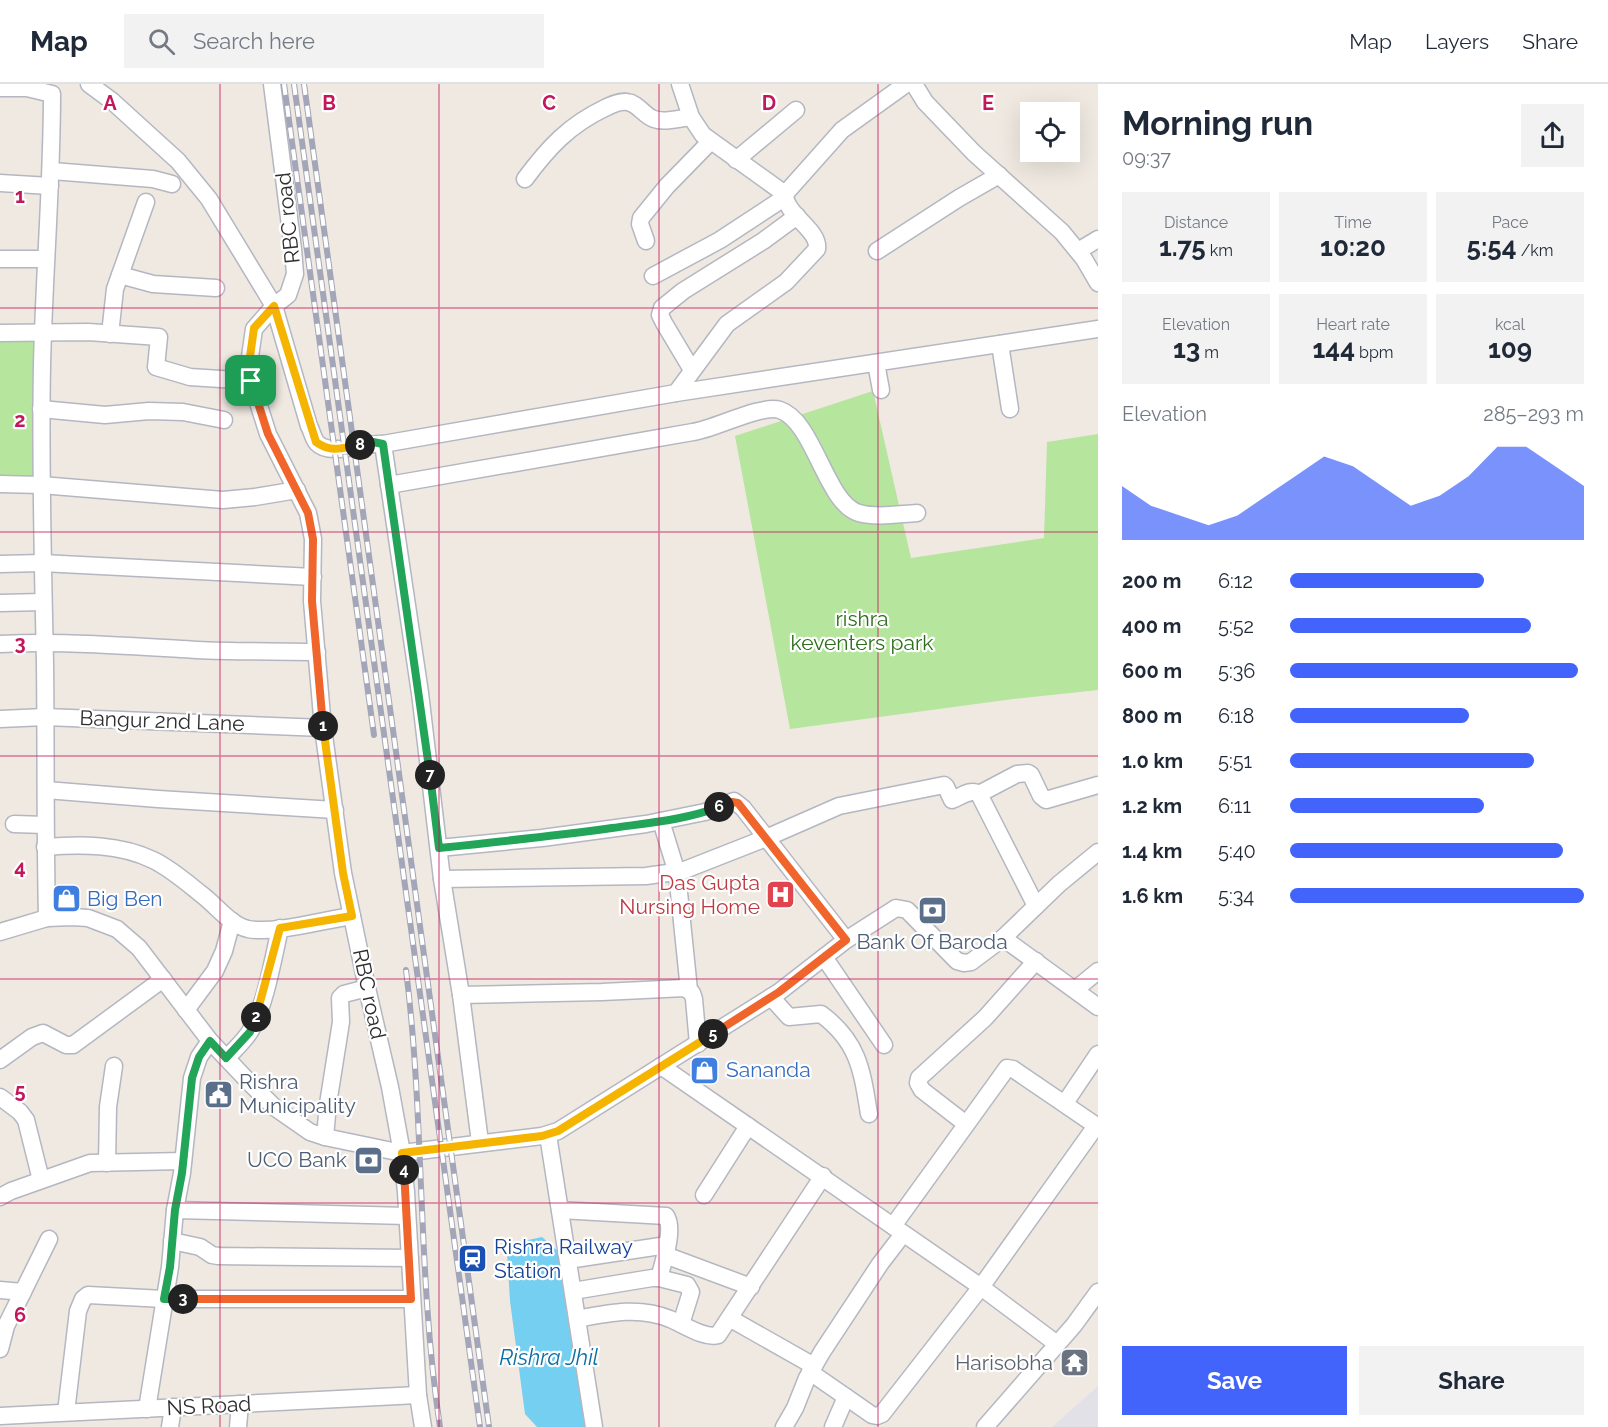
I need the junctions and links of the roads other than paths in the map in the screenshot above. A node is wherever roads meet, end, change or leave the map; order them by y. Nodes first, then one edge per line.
1 (89, 84) edge
2 (272, 84) edge
3 (906, 84) edge
4 (914, 84) edge
5 (682, 85) edge
6 (0, 88) edge
7 (796, 110) dead end
8 (691, 117) junction
9 (711, 141) junction
10 (736, 160) junction
11 (999, 175) junction
12 (51, 178) junction
13 (525, 179) dead end
14 (0, 183) edge
15 (172, 184) dead end
16 (785, 196) junction
17 (146, 202) dead end
18 (797, 216) junction
19 (1098, 239) edge
20 (646, 241) dead end
21 (1078, 250) junction
22 (877, 251) dead end
23 (0, 259) edge
24 (45, 259) junction
25 (120, 275) junction
26 (653, 276) dead end
27 (1098, 283) edge
28 (216, 288) dead end
29 (274, 306) junction
30 (1098, 329) edge
31 (0, 333) edge
32 (110, 333) junction
33 (43, 334) junction
34 (1000, 344) junction
35 (876, 363) junction
36 (692, 370) junction
37 (251, 381) junction
38 (881, 390) dead end
39 (676, 393) junction
40 (1010, 409) dead end
41 (41, 410) junction
42 (224, 420) dead end
43 (383, 444) junction
44 (0, 484) edge
45 (41, 485) junction
46 (389, 485) junction
47 (297, 490) junction
48 (917, 513) dead end
49 (42, 563) junction
50 (0, 564) edge
51 (313, 577) junction
52 (43, 602) junction
53 (0, 603) edge
54 (44, 642) junction
55 (0, 644) edge
56 (317, 652) junction
57 (45, 717) junction
58 (0, 719) edge
59 (323, 728) junction
60 (1098, 785) edge
61 (46, 790) junction
62 (979, 794) junction
63 (335, 810) junction
64 (661, 821) junction
65 (14, 824) dead end
66 (45, 825) junction
67 (766, 838) junction
68 (45, 847) junction
69 (439, 848) junction
70 (1098, 852) edge
71 (677, 873) junction
72 (442, 879) junction
73 (1036, 906) junction
74 (352, 916) junction
75 (47, 918) junction
76 (232, 921) junction
77 (280, 928) junction
78 (0, 932) edge
79 (1003, 938) junction
80 (846, 940) junction
81 (824, 957) junction
82 (1036, 961) junction
83 (1098, 971) edge
84 (163, 979) junction
85 (367, 988) junction
86 (1076, 989) junction
87 (689, 990) junction
88 (461, 995) junction
89 (771, 997) junction
90 (1098, 1007) edge
91 (186, 1010) junction
92 (210, 1041) junction
93 (698, 1044) junction
94 (884, 1045) dead end
95 (1098, 1054) edge
96 (226, 1058) junction
97 (0, 1060) edge
98 (114, 1066) dead end
99 (661, 1066) junction
100 (0, 1097) edge
101 (1065, 1103) junction
102 (869, 1114) dead end
103 (966, 1124) junction
104 (748, 1126) junction
105 (1097, 1127) edge
106 (548, 1135) junction
107 (325, 1137) junction
108 (480, 1142) junction
109 (402, 1153) junction
110 (183, 1161) junction
111 (107, 1163) junction
112 (823, 1176) junction
113 (41, 1180) junction
114 (704, 1195) dead end
115 (0, 1197) edge
116 (175, 1210) junction
117 (560, 1210) junction
118 (408, 1216) junction
119 (898, 1230) junction
120 (49, 1239) dead end
121 (172, 1241) junction
122 (666, 1250) junction
123 (410, 1258) junction
124 (568, 1260) junction
125 (659, 1278) junction
126 (751, 1287) junction
127 (981, 1287) junction
128 (0, 1290) edge
129 (573, 1291) junction
130 (23, 1292) junction
131 (1098, 1292) edge
132 (164, 1299) junction
133 (411, 1299) junction
134 (7, 1311) edge
135 (577, 1319) junction
136 (731, 1319) junction
137 (681, 1324) junction
138 (1057, 1344) junction
139 (0, 1349) edge
140 (812, 1369) junction
141 (418, 1395) junction
142 (846, 1397) junction
143 (240, 1404) junction
144 (173, 1407) junction
145 (147, 1409) junction
146 (66, 1412) junction
147 (0, 1416) edge
148 (170, 1427) edge
149 (238, 1427) edge
150 (423, 1427) edge
151 (594, 1427) edge
152 (784, 1427) edge
153 (833, 1427) edge
154 (985, 1427) edge

1 - 29 street
2 - 29 street, RBC road
3 - 16 street
4 - 11 street
5 - 8 street
6 - 12 street
7 - 10 street
8 - 9 street
8 - 13 street
9 - 10 street
9 - 20 street
10 - 16 street
11 - 21 street
11 - 22 street
12 - 14 street
12 - 15 street
12 - 24 street
16 - 18 street
16 - 26 street
17 - 25 street
18 - 36 street
18 - 36 street
19 - 21 street
21 - 27 street
23 - 24 street
24 - 33 street
25 - 28 street
25 - 32 street
29 - 37 street, RBC road
29 - 43 street
30 - 34 street
31 - 33 street
32 - 33 street
32 - 37 street
33 - 41 street
34 - 35 street
34 - 40 street
35 - 38 street
35 - 39 street
36 - 39 street
37 - 47 street, RBC road
39 - 43 street
41 - 42 street
41 - 45 street
43 - 46 street
44 - 45 street
45 - 47 street
45 - 49 street
46 - 48 street
46 - 69 street
47 - 51 street, RBC road
49 - 50 street
49 - 51 street
49 - 52 street
51 - 56 street, RBC road
52 - 53 street
52 - 54 street
54 - 55 street
54 - 56 street
54 - 57 street
56 - 59 street, RBC road
57 - 58 street, Bangur 2nd Lane
57 - 59 street, Bangur 2nd Lane
57 - 61 street
59 - 63 street, RBC road
60 - 62 street
61 - 63 street
61 - 66 street
62 - 67 street
62 - 73 street
63 - 74 street, RBC road
64 - 67 street
64 - 69 street
64 - 71 street
65 - 66 street
66 - 68 street
67 - 71 street
67 - 80 street
68 - 75 street
68 - 76 street
69 - 72 street
70 - 73 street
71 - 72 street
71 - 87 street
72 - 88 street
73 - 79 street
74 - 77 street
74 - 85 street, RBC road
75 - 78 street
75 - 84 street
76 - 77 street
76 - 91 street
77 - 96 street
79 - 80 street
79 - 82 street
80 - 81 street
81 - 89 street
81 - 94 street
82 - 86 street
82 - 103 street
83 - 86 street
84 - 91 street
84 - 97 street
85 - 107 street
85 - 109 street, RBC road
86 - 90 street
87 - 88 street
87 - 93 street
88 - 108 street
89 - 93 street
89 - 102 street
91 - 92 street
92 - 96 street
92 - 110 street
93 - 99 street
95 - 101 street
96 - 107 street
98 - 111 street
99 - 104 street
99 - 106 street
100 - 113 street
101 - 103 street
101 - 105 street
103 - 119 street
104 - 112 street
104 - 114 street
105 - 127 street
106 - 108 street
106 - 117 street
107 - 109 street
108 - 109 street
109 - 118 street, RBC road
110 - 111 street
110 - 116 street
111 - 113 street
112 - 119 street
112 - 126 street
113 - 115 street
116 - 118 street
116 - 121 street
117 - 122 street
117 - 124 street
118 - 123 street, RBC road
119 - 127 street
119 - 140 street
120 - 130 street
121 - 123 street
121 - 132 street
122 - 124 street
122 - 125 street
122 - 126 street
123 - 133 street, RBC road
124 - 129 street
125 - 129 street
125 - 137 street
126 - 136 street
127 - 138 street
127 - 142 street
128 - 130 street
129 - 135 street
130 - 134 street
131 - 138 street
132 - 133 street
132 - 145 street
132 - 146 street
133 - 141 street, RBC road
134 - 139 street
135 - 137 street
135 - 151 street
136 - 137 street
136 - 140 street
138 - 154 street
140 - 142 street
140 - 152 street
141 - 143 street, NS Road
141 - 150 street, RBC road
142 - 153 street
143 - 144 street, NS Road
143 - 149 street
144 - 145 street, NS Road
144 - 148 street
145 - 146 street, NS Road
146 - 147 street, NS Road

